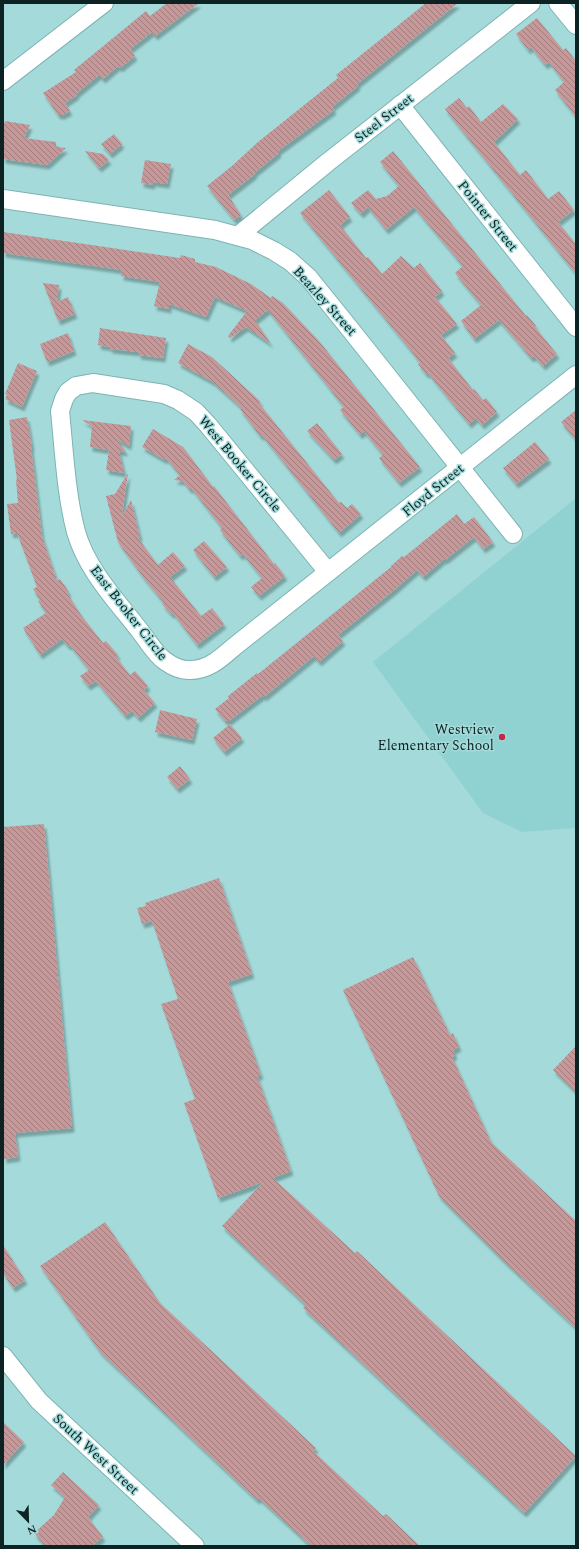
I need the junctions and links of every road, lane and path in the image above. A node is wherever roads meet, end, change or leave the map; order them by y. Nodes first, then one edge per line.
1 (104, 3) edge
2 (531, 3) edge
3 (558, 3) edge
4 (576, 25) edge
5 (3, 81) edge
6 (400, 105) junction
7 (3, 199) edge
8 (240, 236) junction
9 (576, 326) edge
10 (576, 375) edge
11 (64, 399) joint
12 (460, 468) junction
13 (513, 534) dead end
14 (328, 572) junction
15 (290, 603) joint
16 (3, 1356) edge
17 (195, 1546) edge

1 - 5 street
2 - 6 street, Steel Street
3 - 4 street
6 - 8 street, Steel Street
6 - 9 street, Pointer Street
7 - 8 street, Beazley Street
8 - 12 street, Beazley Street
10 - 12 street, Floyd Street
11 - 14 street, West Booker Circle
11 - 15 street, East Booker Circle
12 - 13 street, Beazley Street
12 - 14 street, Floyd Street
14 - 15 street, Floyd Street
16 - 17 street, South West Street

